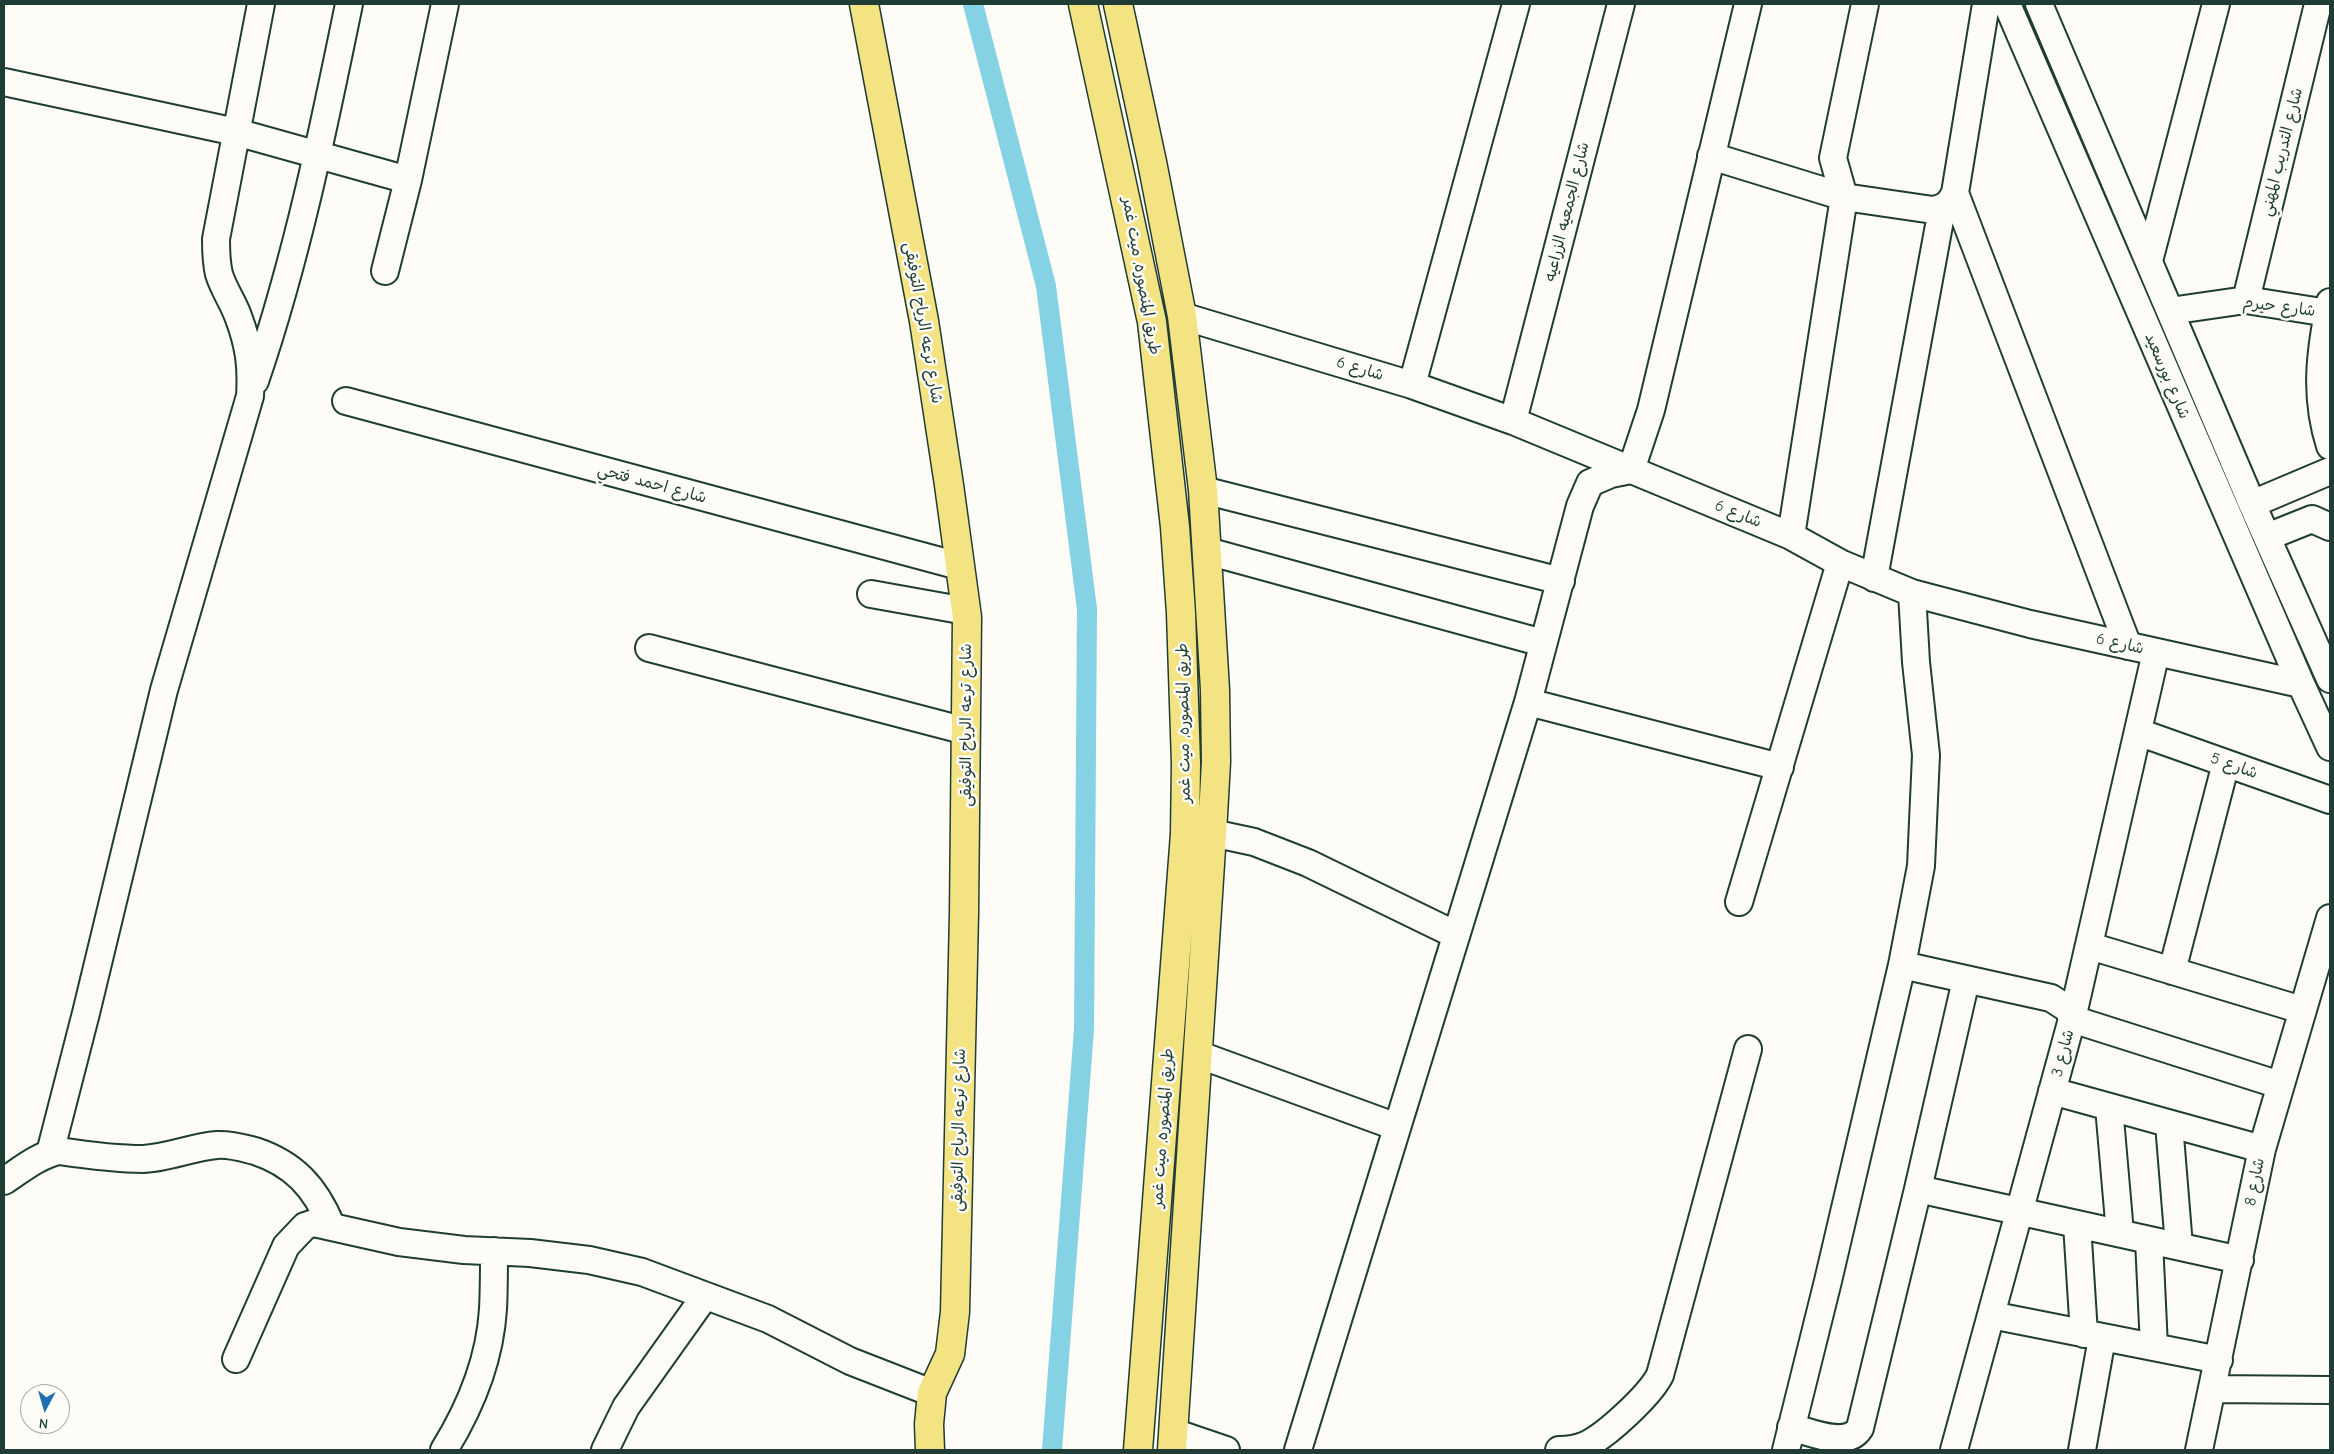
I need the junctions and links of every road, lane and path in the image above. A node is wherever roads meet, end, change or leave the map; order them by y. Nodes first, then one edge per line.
1 (261, 4) edge
2 (348, 4) edge
3 (445, 4) edge
4 (864, 4) edge
5 (1083, 4) edge
6 (1118, 4) edge
7 (1516, 4) edge
8 (1621, 4) edge
9 (1748, 4) edge
10 (1865, 4) edge
11 (1986, 4) edge
12 (2006, 4) edge
13 (2039, 4) edge
14 (2216, 4) edge
15 (2318, 4) edge
16 (2330, 7) edge
17 (4, 82) edge
18 (236, 132) junction
19 (318, 155) junction
20 (1711, 156) junction
21 (408, 180) junction
22 (1844, 197) junction
23 (1949, 201) junction
24 (2149, 261) junction
25 (385, 271) dead end
26 (2246, 300) junction
27 (2329, 308) edge
28 (2170, 312) junction
29 (1182, 316) junction
30 (1152, 322) junction
31 (1412, 385) junction
32 (250, 396) junction
33 (346, 401) dead end
34 (1513, 421) junction
35 (2330, 446) edge
36 (1631, 470) junction
37 (2330, 471) edge
38 (1203, 490) junction
39 (2252, 504) junction
40 (2330, 527) edge
41 (1791, 536) junction
42 (2267, 537) junction
43 (1207, 551) junction
44 (1840, 562) junction
45 (959, 566) junction
46 (1874, 578) junction
47 (1561, 581) junction
48 (1912, 593) junction
49 (871, 594) dead end
50 (966, 611) junction
51 (1543, 644) junction
52 (2128, 646) junction
53 (649, 648) dead end
54 (2156, 652) junction
55 (2330, 678) edge
56 (2301, 684) junction
57 (1528, 702) junction
58 (966, 731) junction
59 (2138, 732) junction
60 (2330, 745) edge
61 (2226, 764) junction
62 (1780, 767) junction
63 (2330, 800) edge
64 (1212, 833) junction
65 (1739, 902) dead end
66 (2330, 918) edge
67 (1456, 935) junction
68 (2090, 946) junction
69 (1902, 965) junction
70 (2172, 971) junction
71 (1966, 980) junction
72 (2302, 1010) junction
73 (2072, 1019) junction
74 (1748, 1049) dead end
75 (1197, 1054) junction
76 (2280, 1085) junction
77 (2052, 1091) junction
78 (2109, 1107) junction
79 (2169, 1124) junction
80 (1397, 1127) junction
81 (2262, 1150) junction
82 (50, 1153) junction
83 (4, 1181) edge
84 (1918, 1189) junction
85 (2020, 1211) junction
86 (2077, 1224) junction
87 (331, 1225) junction
88 (2120, 1233) junction
89 (2149, 1240) junction
90 (2179, 1246) junction
91 (494, 1251) junction
92 (2240, 1260) junction
93 (705, 1296) junction
94 (1991, 1315) junction
95 (2093, 1336) junction
96 (2154, 1347) junction
97 (236, 1358) dead end
98 (2219, 1360) junction
99 (2213, 1389) junction
100 (2330, 1390) edge
101 (932, 1393) junction
102 (1788, 1439) edge
103 (1173, 1441) edge
104 (444, 1450) edge
105 (605, 1450) edge
106 (930, 1450) edge
107 (1138, 1450) edge
108 (1226, 1450) edge
109 (1298, 1450) edge
110 (1559, 1450) edge
111 (1954, 1450) edge
112 (2082, 1450) edge
113 (2200, 1450) edge

1 - 18 street
2 - 19 street
3 - 21 street
4 - 45 main road, شارع ترعه الرياح التوفيقى
5 - 30 main road, طريق المنصوره, ميت غمر
6 - 29 main road, طريق المنصوره, ميت غمر
7 - 31 street
8 - 34 street, شارع الجمعيه الزراعيه
9 - 20 street
10 - 22 street
11 - 23 street
12 - 56 street, شارع بورسعيد
13 - 24 street, شارع بورسعيد
14 - 24 street
15 - 16 street
15 - 26 street, شارع التدريب المهني
17 - 18 street
18 - 19 street
18 - 32 street
19 - 21 street
19 - 32 street
20 - 22 street
20 - 36 street
21 - 25 street
22 - 23 street
22 - 41 street
23 - 46 street
23 - 52 street
24 - 28 street, شارع بورسعيد
26 - 27 street, شارع حيرم
26 - 28 street, شارع حيرم
27 - 35 street
28 - 39 street, شارع بورسعيد
29 - 30 main road
29 - 31 street, شارع 6
29 - 38 main road, طريق المنصوره, ميت غمر
30 - 107 main road, طريق المنصوره, ميت غمر
31 - 34 street, شارع 6
32 - 82 street
33 - 45 street, شارع احمد فتحي
34 - 36 street, شارع 6
36 - 41 street, شارع 6
36 - 47 street
37 - 39 street
38 - 43 main road, طريق المنصوره, ميت غمر
38 - 47 street
39 - 42 street, شارع بورسعيد
40 - 42 street
41 - 44 street, شارع 6
42 - 55 street, شارع بورسعيد
43 - 51 street
43 - 64 main road, طريق المنصوره, ميت غمر
44 - 46 street, شارع 6
44 - 62 street
45 - 50 main road, شارع ترعه الرياح التوفيقى
46 - 48 street, شارع 6
47 - 51 street
48 - 52 street, شارع 6
48 - 69 street
49 - 50 street
50 - 58 main road, شارع ترعه الرياح التوفيقى
51 - 57 street
52 - 54 street, شارع 6
53 - 58 street
54 - 56 street, شارع 6
54 - 59 street, شارع 3
56 - 60 street, شارع بورسعيد
57 - 62 street
57 - 67 street
58 - 101 main road, شارع ترعه الرياح التوفيقى
59 - 61 street, شارع 5
59 - 68 street, شارع 3
61 - 63 street, شارع 5
61 - 70 street
62 - 65 street
64 - 67 street
64 - 75 main road, طريق المنصوره, ميت غمر
66 - 72 street, شارع 8
67 - 80 street
68 - 70 street
68 - 73 street, شارع 3
69 - 71 street
69 - 102 street
70 - 72 street
71 - 73 street
71 - 84 street
72 - 76 street, شارع 8
73 - 76 street
73 - 77 street, شارع 3
74 - 110 street
75 - 80 street
75 - 103 main road, طريق المنصوره, ميت غمر
76 - 81 street, شارع 8
77 - 78 street
77 - 85 street, شارع 3
78 - 79 street
78 - 88 street
79 - 81 street
79 - 90 street
80 - 109 street
81 - 92 street, شارع 8
82 - 83 street
82 - 87 street
84 - 85 street
84 - 102 street
85 - 86 street
85 - 94 street, شارع 3
86 - 88 street
86 - 95 street
87 - 91 street
87 - 97 street
88 - 89 street
89 - 90 street
89 - 96 street
90 - 92 street
91 - 93 street
91 - 104 street
92 - 98 street, شارع 8
93 - 101 street
93 - 105 street
94 - 95 street
94 - 111 street, شارع 3
95 - 96 street
95 - 112 street
96 - 98 street
98 - 99 street, شارع 8
99 - 100 street
99 - 113 street, شارع 8
101 - 106 main road, شارع ترعه الرياح التوفيقى
103 - 108 street

